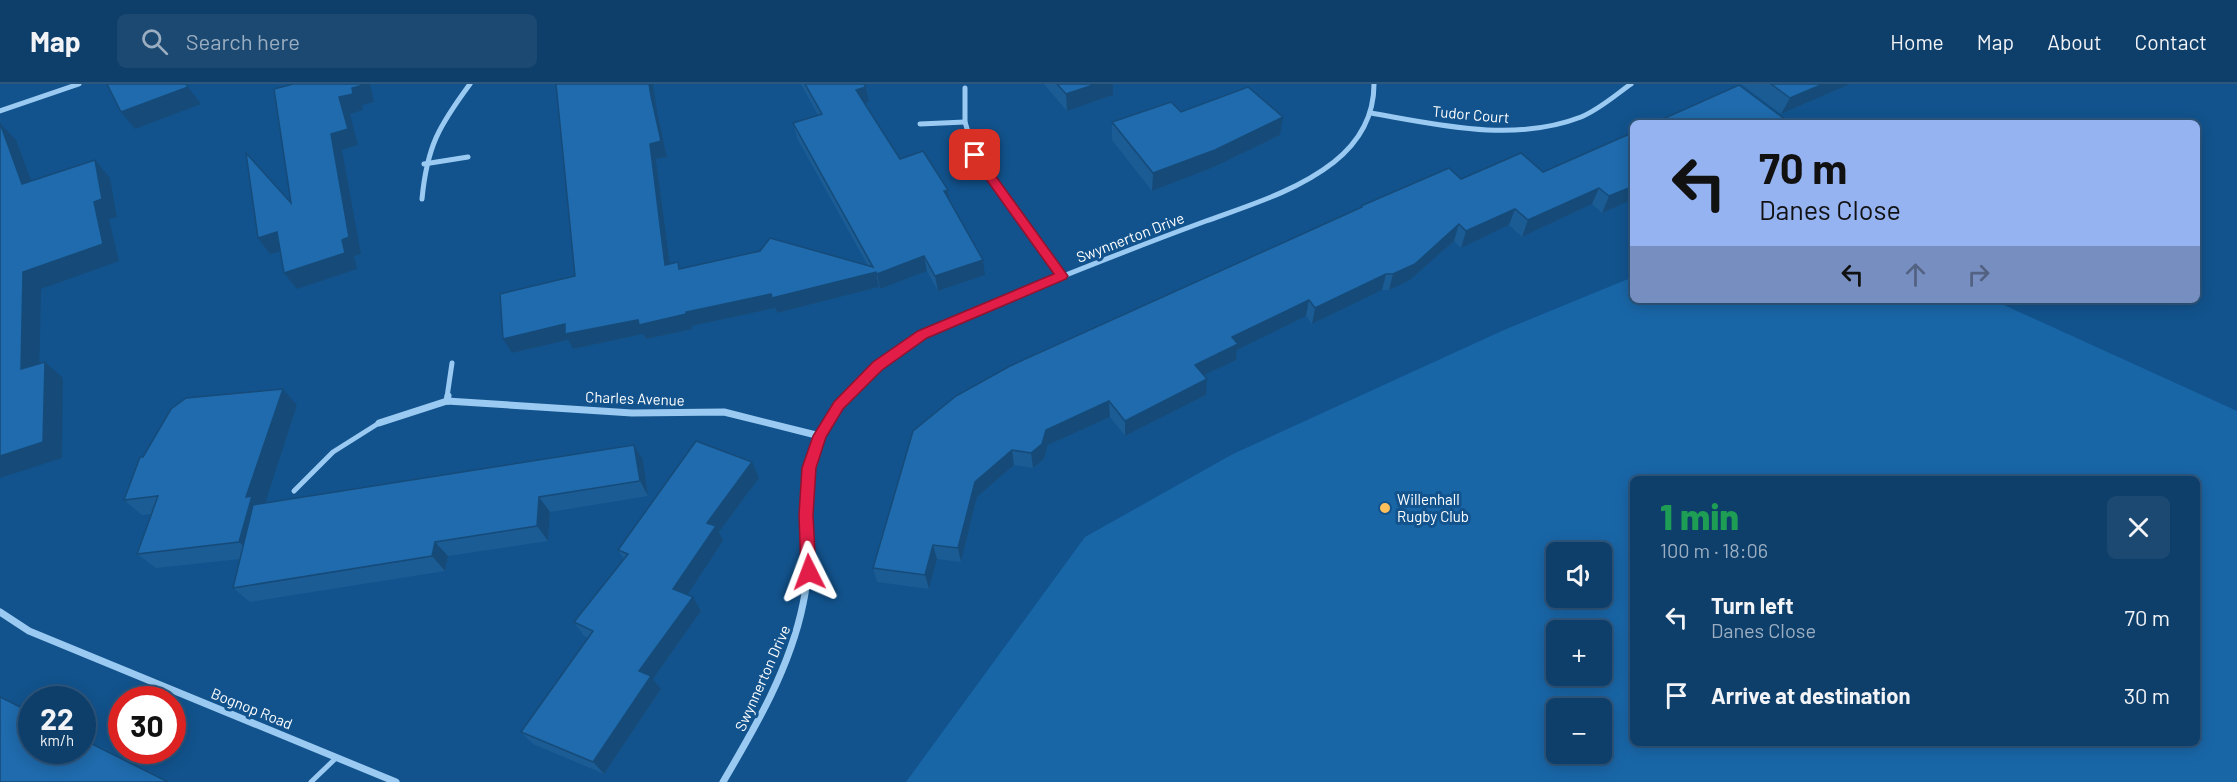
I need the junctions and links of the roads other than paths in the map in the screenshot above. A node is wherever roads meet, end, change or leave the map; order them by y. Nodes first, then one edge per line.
1 (79, 84) edge
2 (470, 84) edge
3 (1374, 84) edge
4 (1631, 84) edge
5 (965, 88) dead end
6 (0, 111) edge
7 (1371, 113) junction
8 (964, 122) junction
9 (920, 124) dead end
10 (468, 157) dead end
11 (424, 164) junction
12 (423, 199) dead end
13 (1062, 276) junction
14 (452, 363) dead end
15 (447, 401) junction
16 (379, 423) joint
17 (820, 436) junction
18 (294, 491) dead end
19 (0, 612) edge
20 (336, 758) junction
21 (311, 782) edge
22 (396, 782) edge
23 (723, 782) edge

1 - 6 street
2 - 11 street
3 - 7 street, Swynnerton Drive
4 - 7 street, Tudor Court
5 - 8 street
7 - 13 street, Swynnerton Drive
8 - 9 street
8 - 13 street
10 - 11 street
11 - 12 street
13 - 17 street, Swynnerton Drive
14 - 15 street
15 - 16 street, Charles Avenue
15 - 17 street, Charles Avenue
16 - 18 lane
17 - 23 street, Swynnerton Drive
19 - 20 street, Bognop Road
20 - 21 lane
20 - 22 street, Bognop Road

